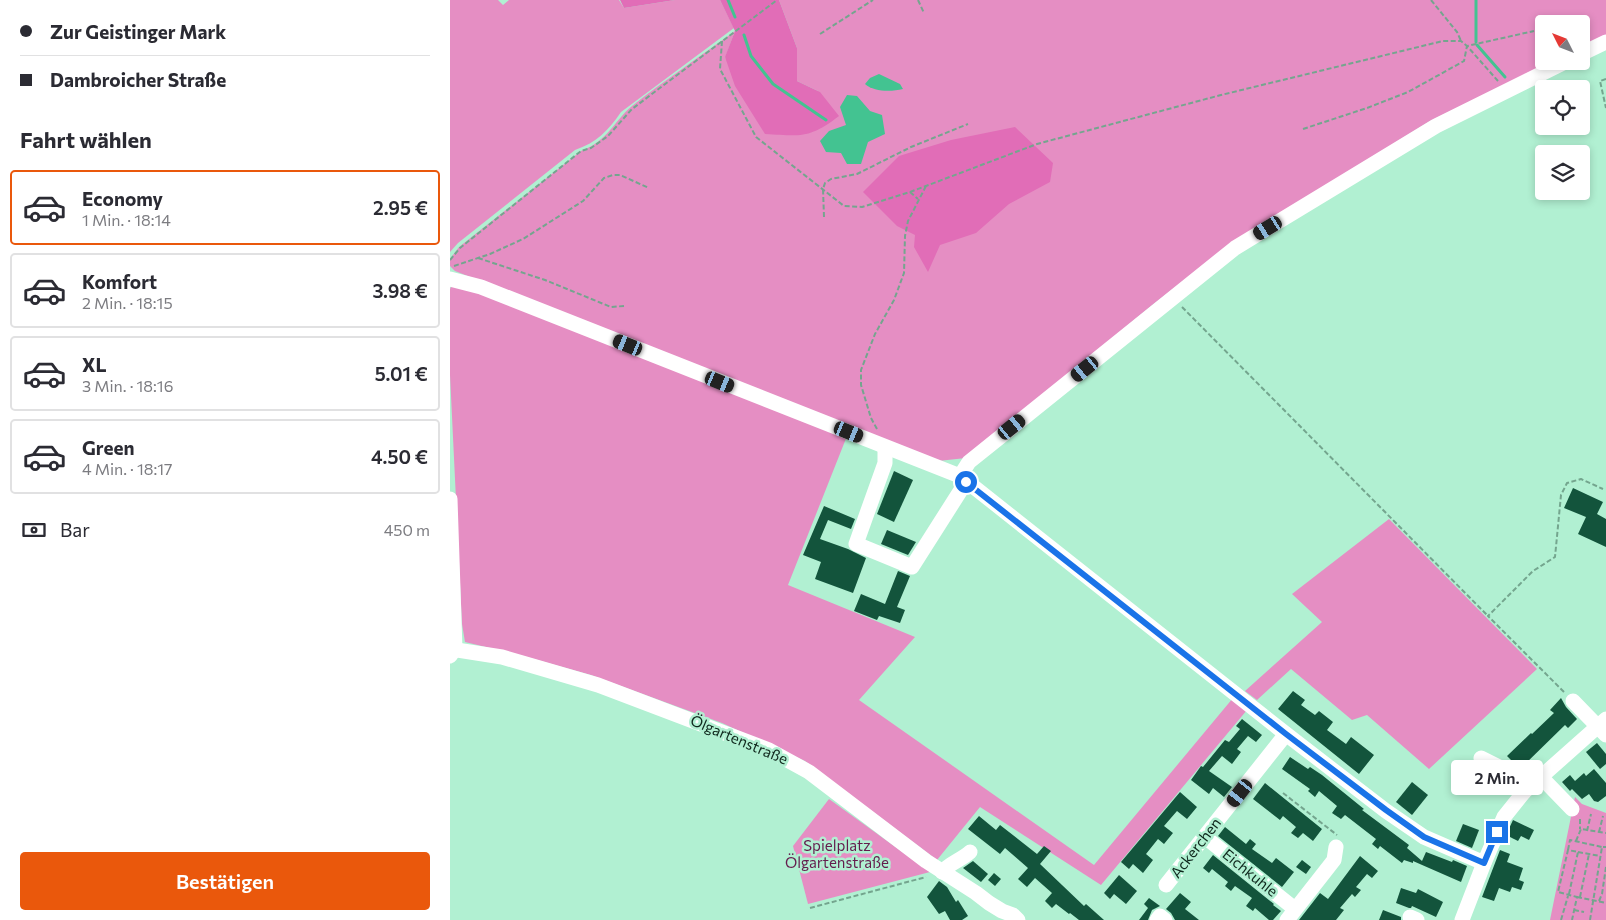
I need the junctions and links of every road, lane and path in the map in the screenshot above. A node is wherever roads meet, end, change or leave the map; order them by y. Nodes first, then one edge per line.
1 (777, 0) edge
2 (873, 0) edge
3 (918, 0) edge
4 (1431, 0) edge
5 (924, 13) dead end
6 (1534, 31) dead end
7 (820, 34) dead end
8 (722, 41) junction
9 (1461, 41) junction
10 (1606, 42) edge
11 (1467, 46) junction
12 (1590, 50) edge
13 (1547, 70) edge
14 (1606, 79) edge
15 (1506, 90) junction
16 (1606, 108) edge
17 (968, 124) dead end
18 (1302, 129) dead end
19 (926, 186) junction
20 (649, 188) dead end
21 (823, 189) junction
22 (910, 192) junction
23 (919, 199) junction
24 (824, 217) dead end
25 (478, 258) junction
26 (450, 260) edge
27 (450, 269) edge
28 (450, 279) edge
29 (1173, 298) junction
30 (624, 306) dead end
31 (886, 447) junction
32 (963, 479) junction
33 (1603, 489) dead end
34 (450, 499) edge
35 (1488, 616) junction
36 (452, 651) edge
37 (1573, 701) joint
38 (1603, 727) edge
39 (1286, 734) junction
40 (1481, 758) dead end
41 (1541, 777) junction
42 (1524, 792) junction
43 (1283, 793) dead end
44 (1572, 809) dead end
45 (1591, 814) dead end
46 (1603, 816) dead end
47 (1587, 830) junction
48 (1599, 832) junction
49 (1606, 834) edge
50 (1205, 837) junction
51 (1576, 841) junction
52 (1336, 847) joint
53 (1602, 847) junction
54 (1606, 847) edge
55 (1568, 850) junction
56 (970, 852) dead end
57 (1578, 852) junction
58 (1589, 854) junction
59 (1601, 856) junction
60 (1484, 863) junction
61 (1606, 867) edge
62 (942, 872) junction
63 (1598, 875) junction
64 (1605, 876) edge
65 (1166, 885) dead end
66 (1569, 895) junction
67 (1579, 897) junction
68 (1593, 900) junction
69 (1598, 901) junction
70 (1606, 903) edge
71 (810, 908) dead end
72 (1574, 910) junction
73 (1584, 912) dead end
74 (1291, 915) edge
75 (1018, 920) edge
76 (1462, 920) edge
77 (1561, 920) edge
78 (1572, 920) edge
79 (1590, 920) edge

1 - 8 path
2 - 7 path
3 - 5 path
4 - 9 path
6 - 11 path
8 - 21 path
8 - 26 path
9 - 11 path
9 - 19 path
10 - 12 street
11 - 15 path
11 - 18 path
13 - 15 street
14 - 16 path
15 - 29 street
17 - 21 path
19 - 22 path
19 - 23 path
20 - 25 path
21 - 22 path
21 - 24 path
22 - 23 path
23 - 31 path
25 - 27 path
25 - 30 path
28 - 31 street
29 - 32 street
29 - 35 path
31 - 32 street
31 - 32 street
32 - 39 street
33 - 35 path
34 - 36 street
35 - 37 path
36 - 62 street, Ölgartenstraße
37 - 38 street
38 - 41 street
39 - 50 street, Ackerchen
39 - 60 street
40 - 42 street
41 - 42 street
41 - 44 street
42 - 60 street
43 - 52 path
45 - 47 path
46 - 48 path
47 - 48 path
47 - 51 path
48 - 49 path
50 - 65 street, Ackerchen
50 - 74 street, Eichkuhle
51 - 53 path
51 - 55 path
52 - 74 street, Eichkuhle
53 - 54 path
53 - 59 path
55 - 57 path
55 - 66 path
56 - 62 street
57 - 58 path
57 - 66 path
58 - 59 path
58 - 67 path
59 - 63 path
60 - 76 street
61 - 64 path
62 - 71 path
62 - 75 street, Ölgartenstraße
63 - 64 path
63 - 68 path
64 - 69 path
66 - 67 path
66 - 77 path
67 - 68 path
67 - 72 path
68 - 69 path
68 - 79 path
69 - 70 path
72 - 73 path
72 - 78 path

